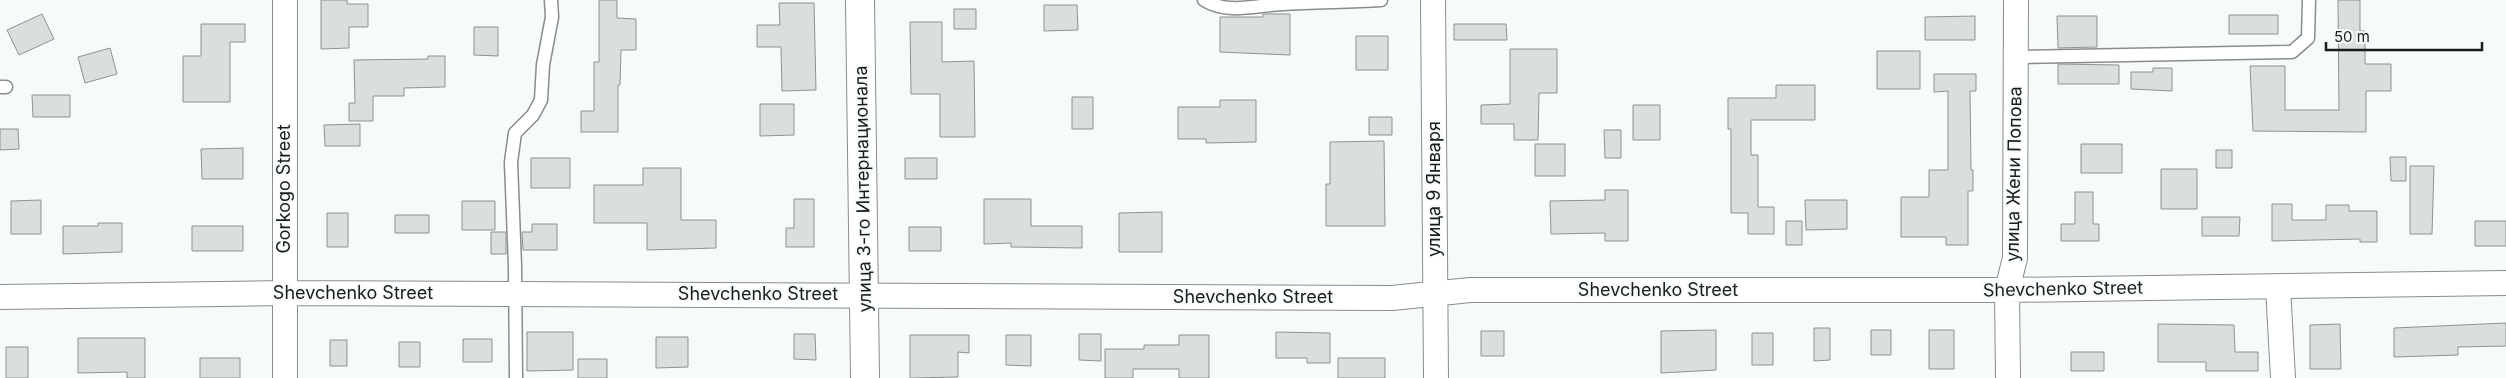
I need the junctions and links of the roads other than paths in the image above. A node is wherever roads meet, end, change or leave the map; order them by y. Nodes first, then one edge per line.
1 (285, 0) edge
2 (551, 0) edge
3 (860, 0) edge
4 (1204, 0) edge
5 (1381, 0) edge
6 (1433, 0) edge
7 (2016, 0) edge
8 (2309, 0) edge
9 (2016, 57) junction
10 (2506, 283) edge
11 (2278, 287) junction
12 (2008, 290) junction
13 (284, 293) junction
14 (515, 293) junction
15 (865, 294) junction
16 (1435, 295) junction
17 (0, 297) edge
18 (285, 378) edge
19 (516, 378) edge
20 (865, 378) edge
21 (1436, 378) edge
22 (2008, 378) edge
23 (2283, 378) edge

1 - 13 street, Gorkogo Street
2 - 14 lane
3 - 15 street, улица 3-го Интернационала
4 - 5 lane
6 - 16 street, улица 9 Января
7 - 9 street, улица Жени Попова
8 - 9 lane
9 - 12 street, улица Жени Попова
10 - 11 street, Shevchenko Street
11 - 12 street, Shevchenko Street
11 - 23 street
12 - 16 street, Shevchenko Street
12 - 22 street, улица Жени Попова
13 - 14 street, Shevchenko Street
13 - 17 street, Shevchenko Street
13 - 18 street, Gorkogo Street
14 - 15 street, Shevchenko Street
14 - 19 lane
15 - 16 street, Shevchenko Street
15 - 20 street, улица 3-го Интернационала
16 - 21 street, улица 9 Января

